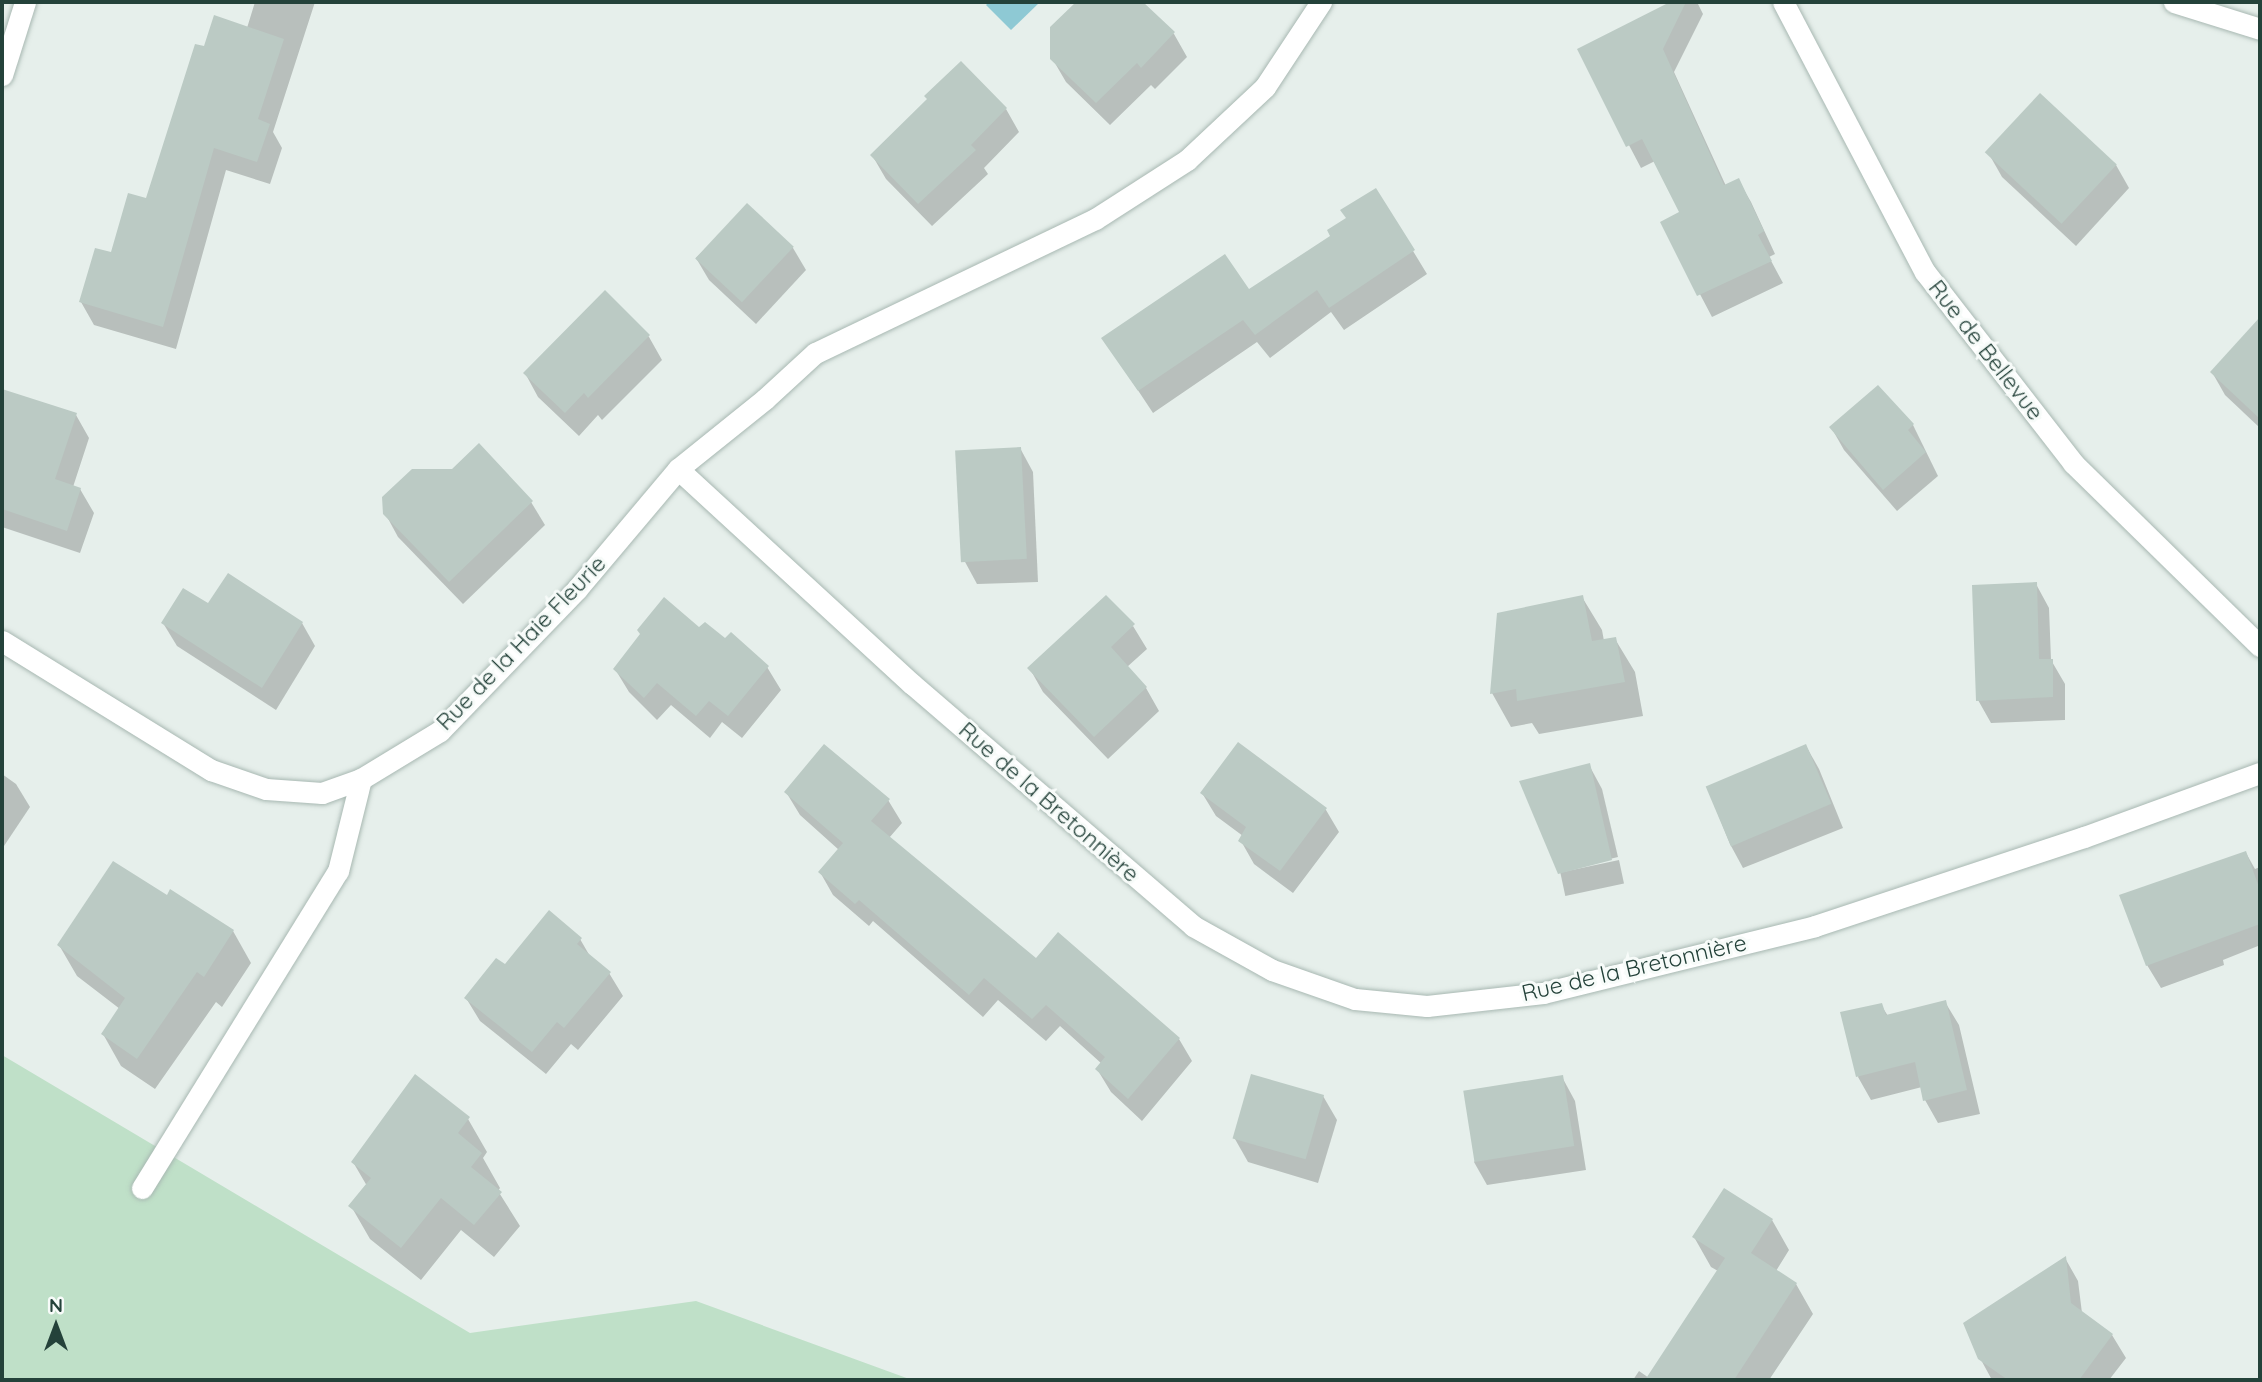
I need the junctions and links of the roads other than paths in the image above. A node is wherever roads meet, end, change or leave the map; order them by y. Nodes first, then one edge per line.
1 (25, 2) edge
2 (1321, 2) edge
3 (1783, 2) edge
4 (2174, 2) edge
5 (2260, 29) edge
6 (2, 75) edge
7 (678, 469) junction
8 (2, 641) edge
9 (2260, 646) edge
10 (2260, 773) edge
11 (361, 779) junction
12 (142, 1188) dead end

1 - 6 street
2 - 7 street
3 - 9 street, Rue de Bellevue
4 - 5 street
7 - 10 street, Rue de la Bretonnière
7 - 11 street, Rue de la Haie Fleurie
8 - 11 street, Rue de la Haie Fleurie
11 - 12 street

